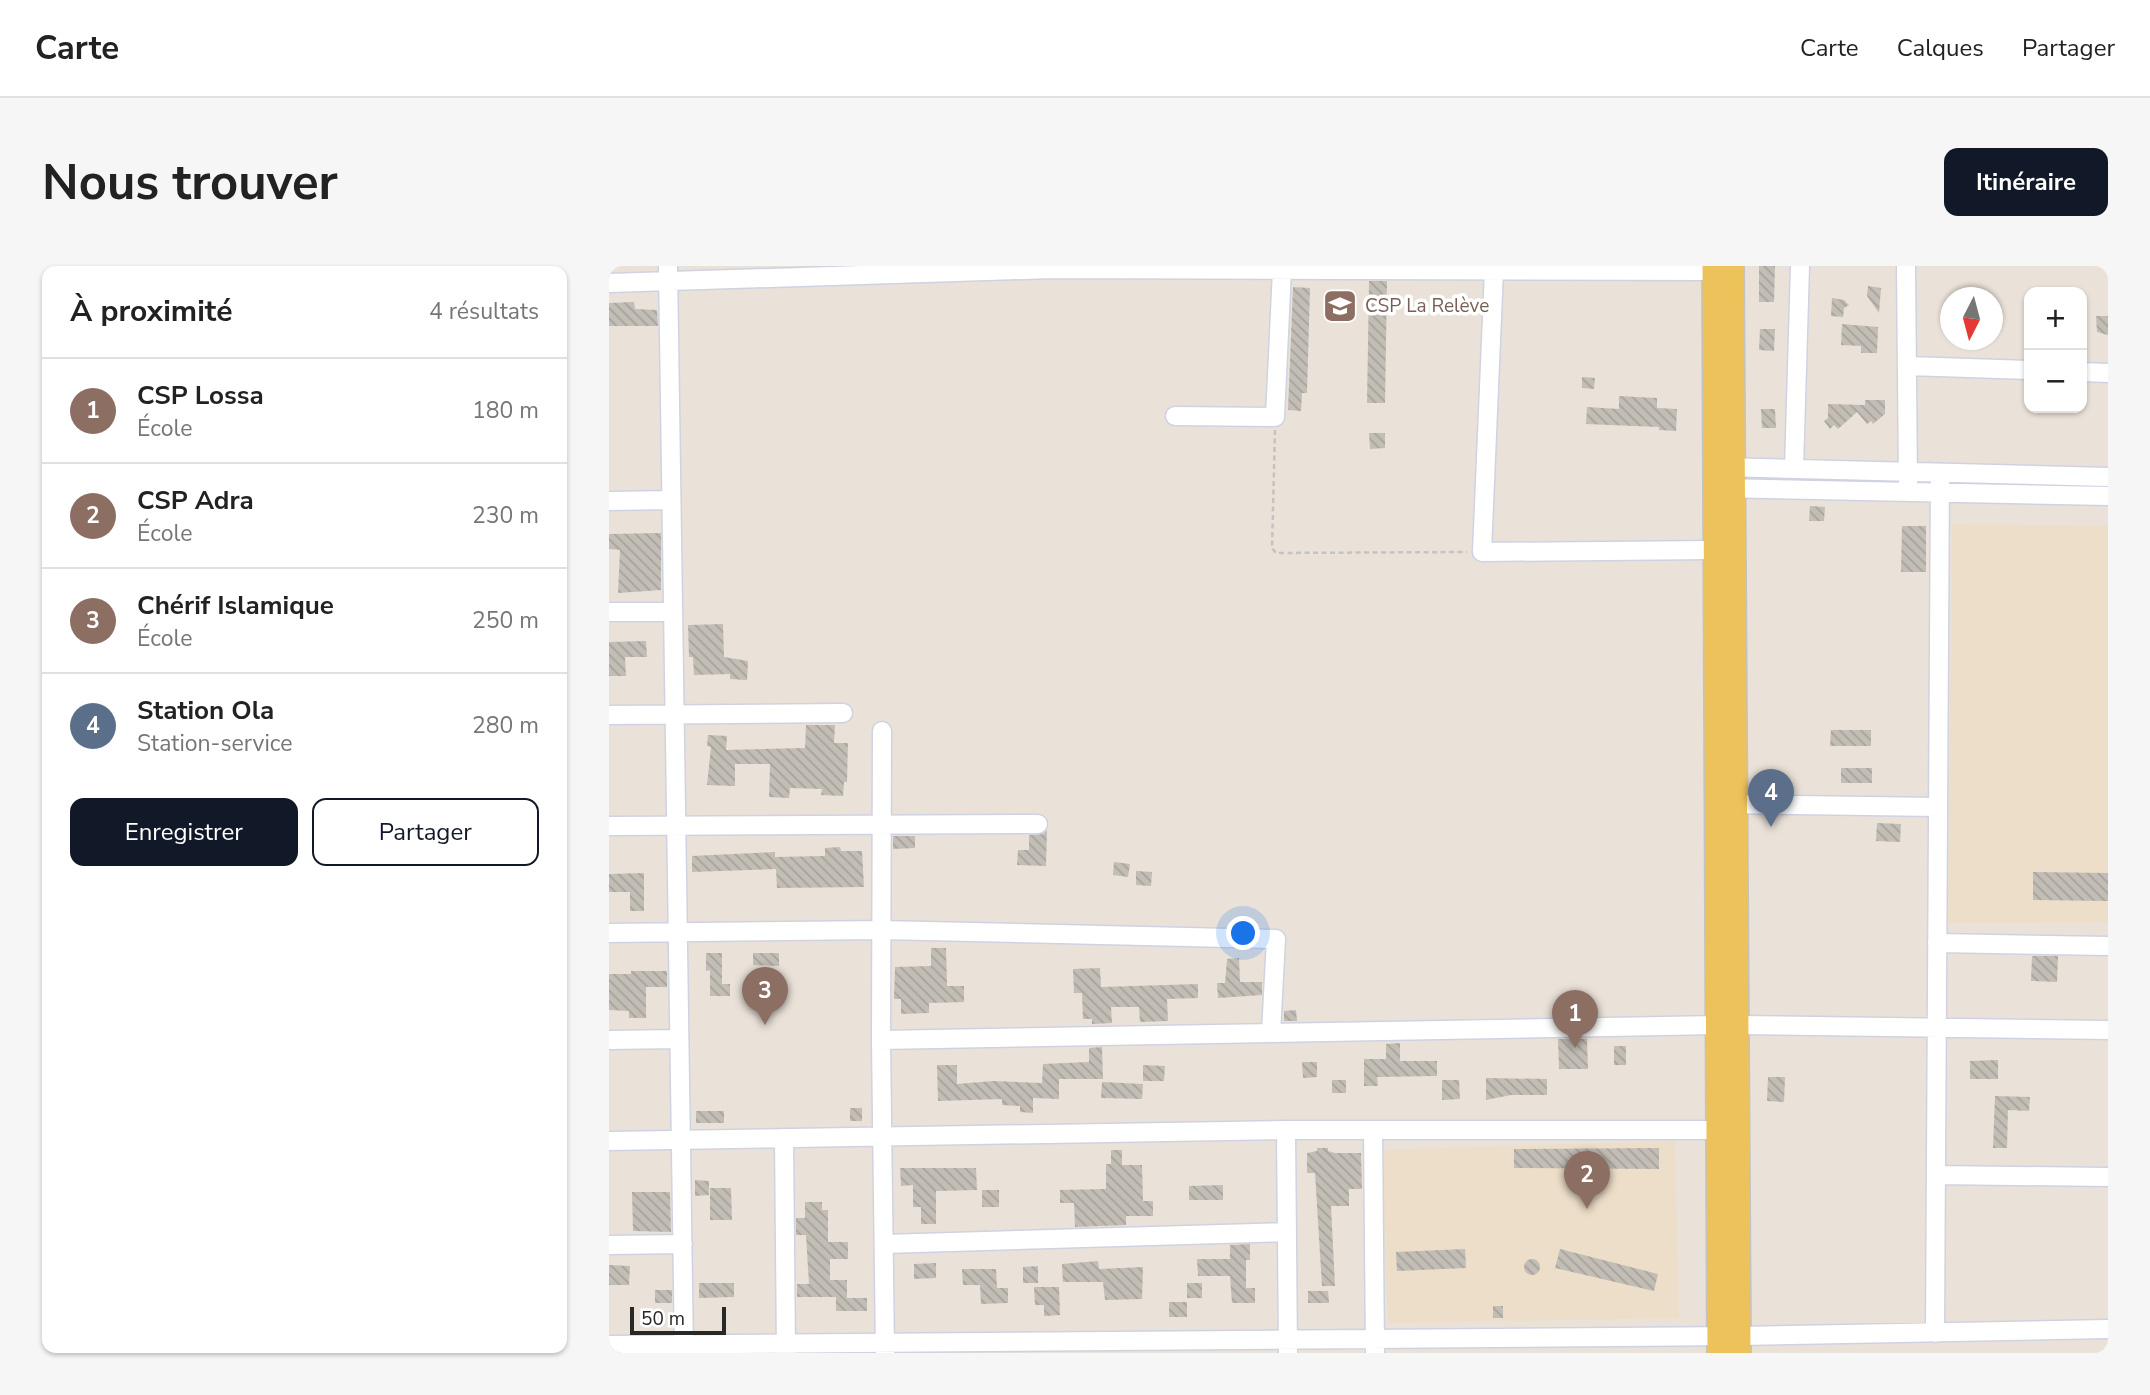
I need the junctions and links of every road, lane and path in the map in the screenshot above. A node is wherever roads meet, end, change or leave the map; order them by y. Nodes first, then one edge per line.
1 (1800, 266) edge
2 (1906, 266) edge
3 (1049, 268) edge
4 (1184, 268) edge
5 (1553, 268) edge
6 (1720, 268) edge
7 (1292, 269) edge
8 (1494, 270) junction
9 (667, 274) edge
10 (609, 283) edge
11 (1908, 366) junction
12 (2024, 370) edge
13 (2087, 372) edge
14 (2108, 373) edge
15 (1175, 416) dead end
16 (1275, 417) junction
17 (1794, 469) junction
18 (1908, 472) junction
19 (1940, 473) junction
20 (2108, 477) edge
21 (1721, 482) junction
22 (1909, 492) junction
23 (1940, 493) junction
24 (2108, 496) edge
25 (671, 500) junction
26 (609, 501) edge
27 (1713, 550) junction
28 (1482, 552) junction
29 (609, 612) edge
30 (673, 612) junction
31 (843, 713) dead end
32 (609, 715) edge
33 (674, 715) junction
34 (882, 731) dead end
35 (1726, 804) junction
36 (1938, 807) junction
37 (881, 823) junction
38 (676, 824) junction
39 (1038, 824) dead end
40 (609, 826) edge
41 (881, 930) junction
42 (678, 932) junction
43 (609, 933) edge
44 (1937, 943) junction
45 (2108, 946) edge
46 (1728, 1025) junction
47 (1937, 1027) junction
48 (2108, 1030) edge
49 (1271, 1033) junction
50 (679, 1039) junction
51 (609, 1040) edge
52 (881, 1040) junction
53 (1286, 1130) junction
54 (1373, 1130) junction
55 (1728, 1130) junction
56 (882, 1136) junction
57 (784, 1138) junction
58 (681, 1140) junction
59 (609, 1141) edge
60 (1936, 1175) junction
61 (2108, 1177) edge
62 (1287, 1233) junction
63 (683, 1244) junction
64 (884, 1244) junction
65 (609, 1245) edge
66 (2108, 1329) edge
67 (1935, 1333) junction
68 (609, 1345) edge
69 (1607, 1345) edge
70 (1729, 1345) edge
71 (1288, 1346) edge
72 (1375, 1346) edge
73 (1452, 1346) edge
74 (1047, 1347) edge
75 (1155, 1347) edge
76 (885, 1348) edge
77 (684, 1349) edge
78 (786, 1349) edge

1 - 17 street
2 - 11 street
3 - 4 street
3 - 9 street
4 - 7 street
5 - 6 street
5 - 8 street
6 - 21 main road
7 - 8 street
7 - 16 street
8 - 28 street
9 - 10 street
9 - 25 street
11 - 12 street
11 - 18 street
13 - 14 street
15 - 16 street
16 - 28 path
17 - 18 street
17 - 21 street
18 - 19 street
18 - 22 street
19 - 20 street
19 - 23 street
21 - 22 street
21 - 27 main road
21 - 35 main road
22 - 23 street
23 - 24 street
23 - 36 street
25 - 26 street
25 - 30 street
27 - 28 street
27 - 35 main road
29 - 30 street
30 - 33 street
31 - 33 street
32 - 33 street
33 - 38 street
34 - 37 street
35 - 36 street
35 - 46 main road
36 - 44 street
37 - 38 street
37 - 39 street
37 - 41 street
38 - 40 street
38 - 42 street
41 - 42 street
41 - 49 street
41 - 52 street
42 - 43 street
42 - 50 street
44 - 45 street
44 - 47 street
46 - 47 street
46 - 49 street
46 - 55 main road
47 - 48 street
47 - 60 street
49 - 52 street
50 - 51 street
50 - 58 street
52 - 56 street
53 - 54 street
53 - 56 street
53 - 62 street
54 - 55 street
54 - 72 street
55 - 70 main road
56 - 57 street
56 - 64 street
57 - 58 street
57 - 78 street
58 - 59 street
58 - 63 street
60 - 61 street
60 - 67 street
62 - 64 street
62 - 71 street
63 - 65 street
63 - 77 street
64 - 76 street
66 - 67 street
67 - 70 street
68 - 77 street
69 - 70 street
69 - 73 street
71 - 72 street
71 - 75 street
72 - 73 street
74 - 75 street
74 - 76 street
76 - 78 street
77 - 78 street

